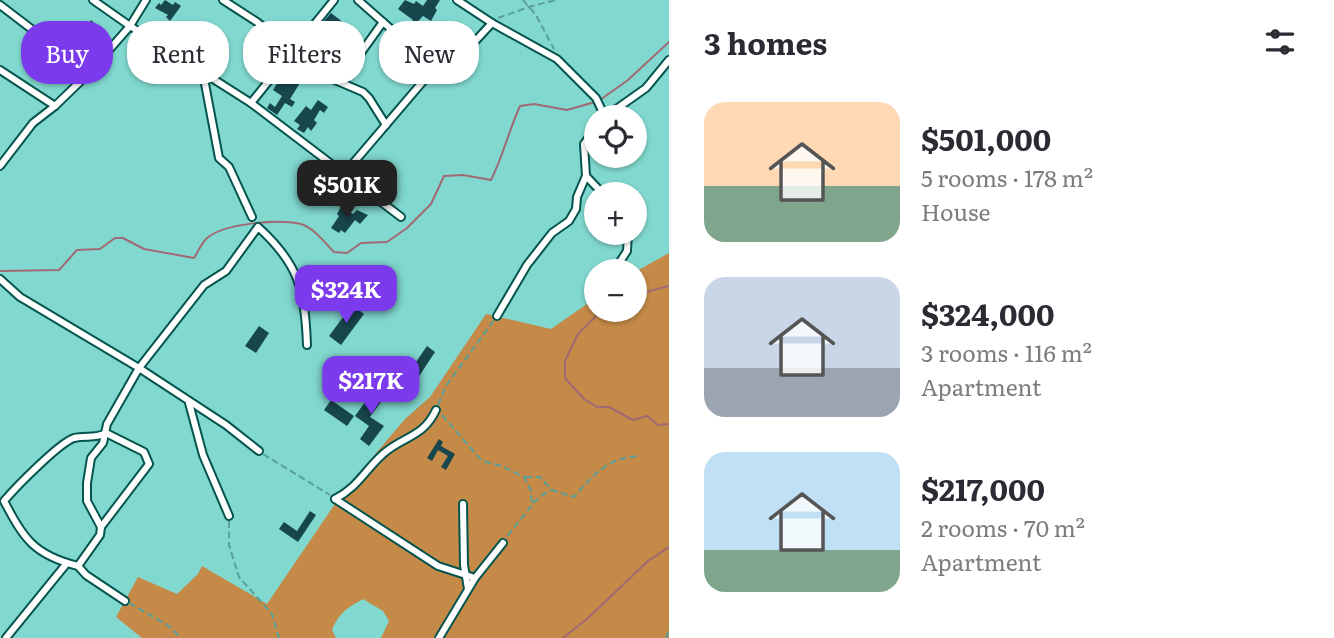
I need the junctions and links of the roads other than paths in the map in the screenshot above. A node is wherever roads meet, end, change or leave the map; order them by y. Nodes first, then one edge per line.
1 (93, 0) edge
2 (146, 0) edge
3 (223, 0) edge
4 (334, 0) edge
5 (358, 0) edge
6 (457, 0) edge
7 (0, 5) edge
8 (21, 21) edge
9 (133, 21) edge
10 (255, 21) edge
11 (317, 21) edge
12 (382, 21) edge
13 (492, 23) junction
14 (127, 24) edge
15 (379, 28) edge
16 (127, 29) edge
17 (479, 37) edge
18 (113, 45) edge
19 (365, 47) edge
20 (669, 61) edge
21 (0, 70) edge
22 (78, 84) edge
23 (205, 84) edge
24 (221, 84) edge
25 (266, 84) edge
26 (345, 84) edge
27 (421, 84) edge
28 (251, 103) junction
29 (55, 106) junction
30 (386, 125) junction
31 (0, 166) edge
32 (586, 168) edge
33 (344, 174) junction
34 (586, 176) junction
35 (592, 182) edge
36 (252, 217) dead end
37 (401, 217) dead end
38 (0, 279) edge
39 (497, 316) road end
40 (307, 345) dead end
41 (139, 368) junction
42 (188, 402) junction
43 (436, 410) road end
44 (106, 433) junction
45 (259, 451) road end
46 (463, 504) dead end
47 (229, 516) road end
48 (101, 527) junction
49 (503, 542) road end
50 (67, 563) junction
51 (78, 566) junction
52 (465, 575) junction
53 (475, 578) junction
54 (468, 590) junction
55 (125, 601) road end
56 (5, 638) edge
57 (439, 638) edge

1 - 14 street
2 - 9 street
3 - 10 street
4 - 11 street
5 - 12 street
6 - 13 street
7 - 8 street
13 - 17 street
13 - 20 street
15 - 19 street
16 - 18 street
21 - 29 street
22 - 29 street
23 - 36 street
24 - 28 street
25 - 28 street
26 - 30 street
27 - 30 street
28 - 33 street
29 - 31 street
30 - 33 street
32 - 34 street
33 - 37 street
34 - 35 street
34 - 39 street
38 - 41 street
40 - 41 street
41 - 42 street
41 - 44 street
42 - 45 street
42 - 47 street
43 - 52 street
44 - 48 street
44 - 48 street
44 - 50 street
46 - 52 street
48 - 51 street
49 - 53 street
50 - 51 street
50 - 56 street
51 - 55 street
52 - 53 street
52 - 54 street
53 - 54 street
54 - 57 street

